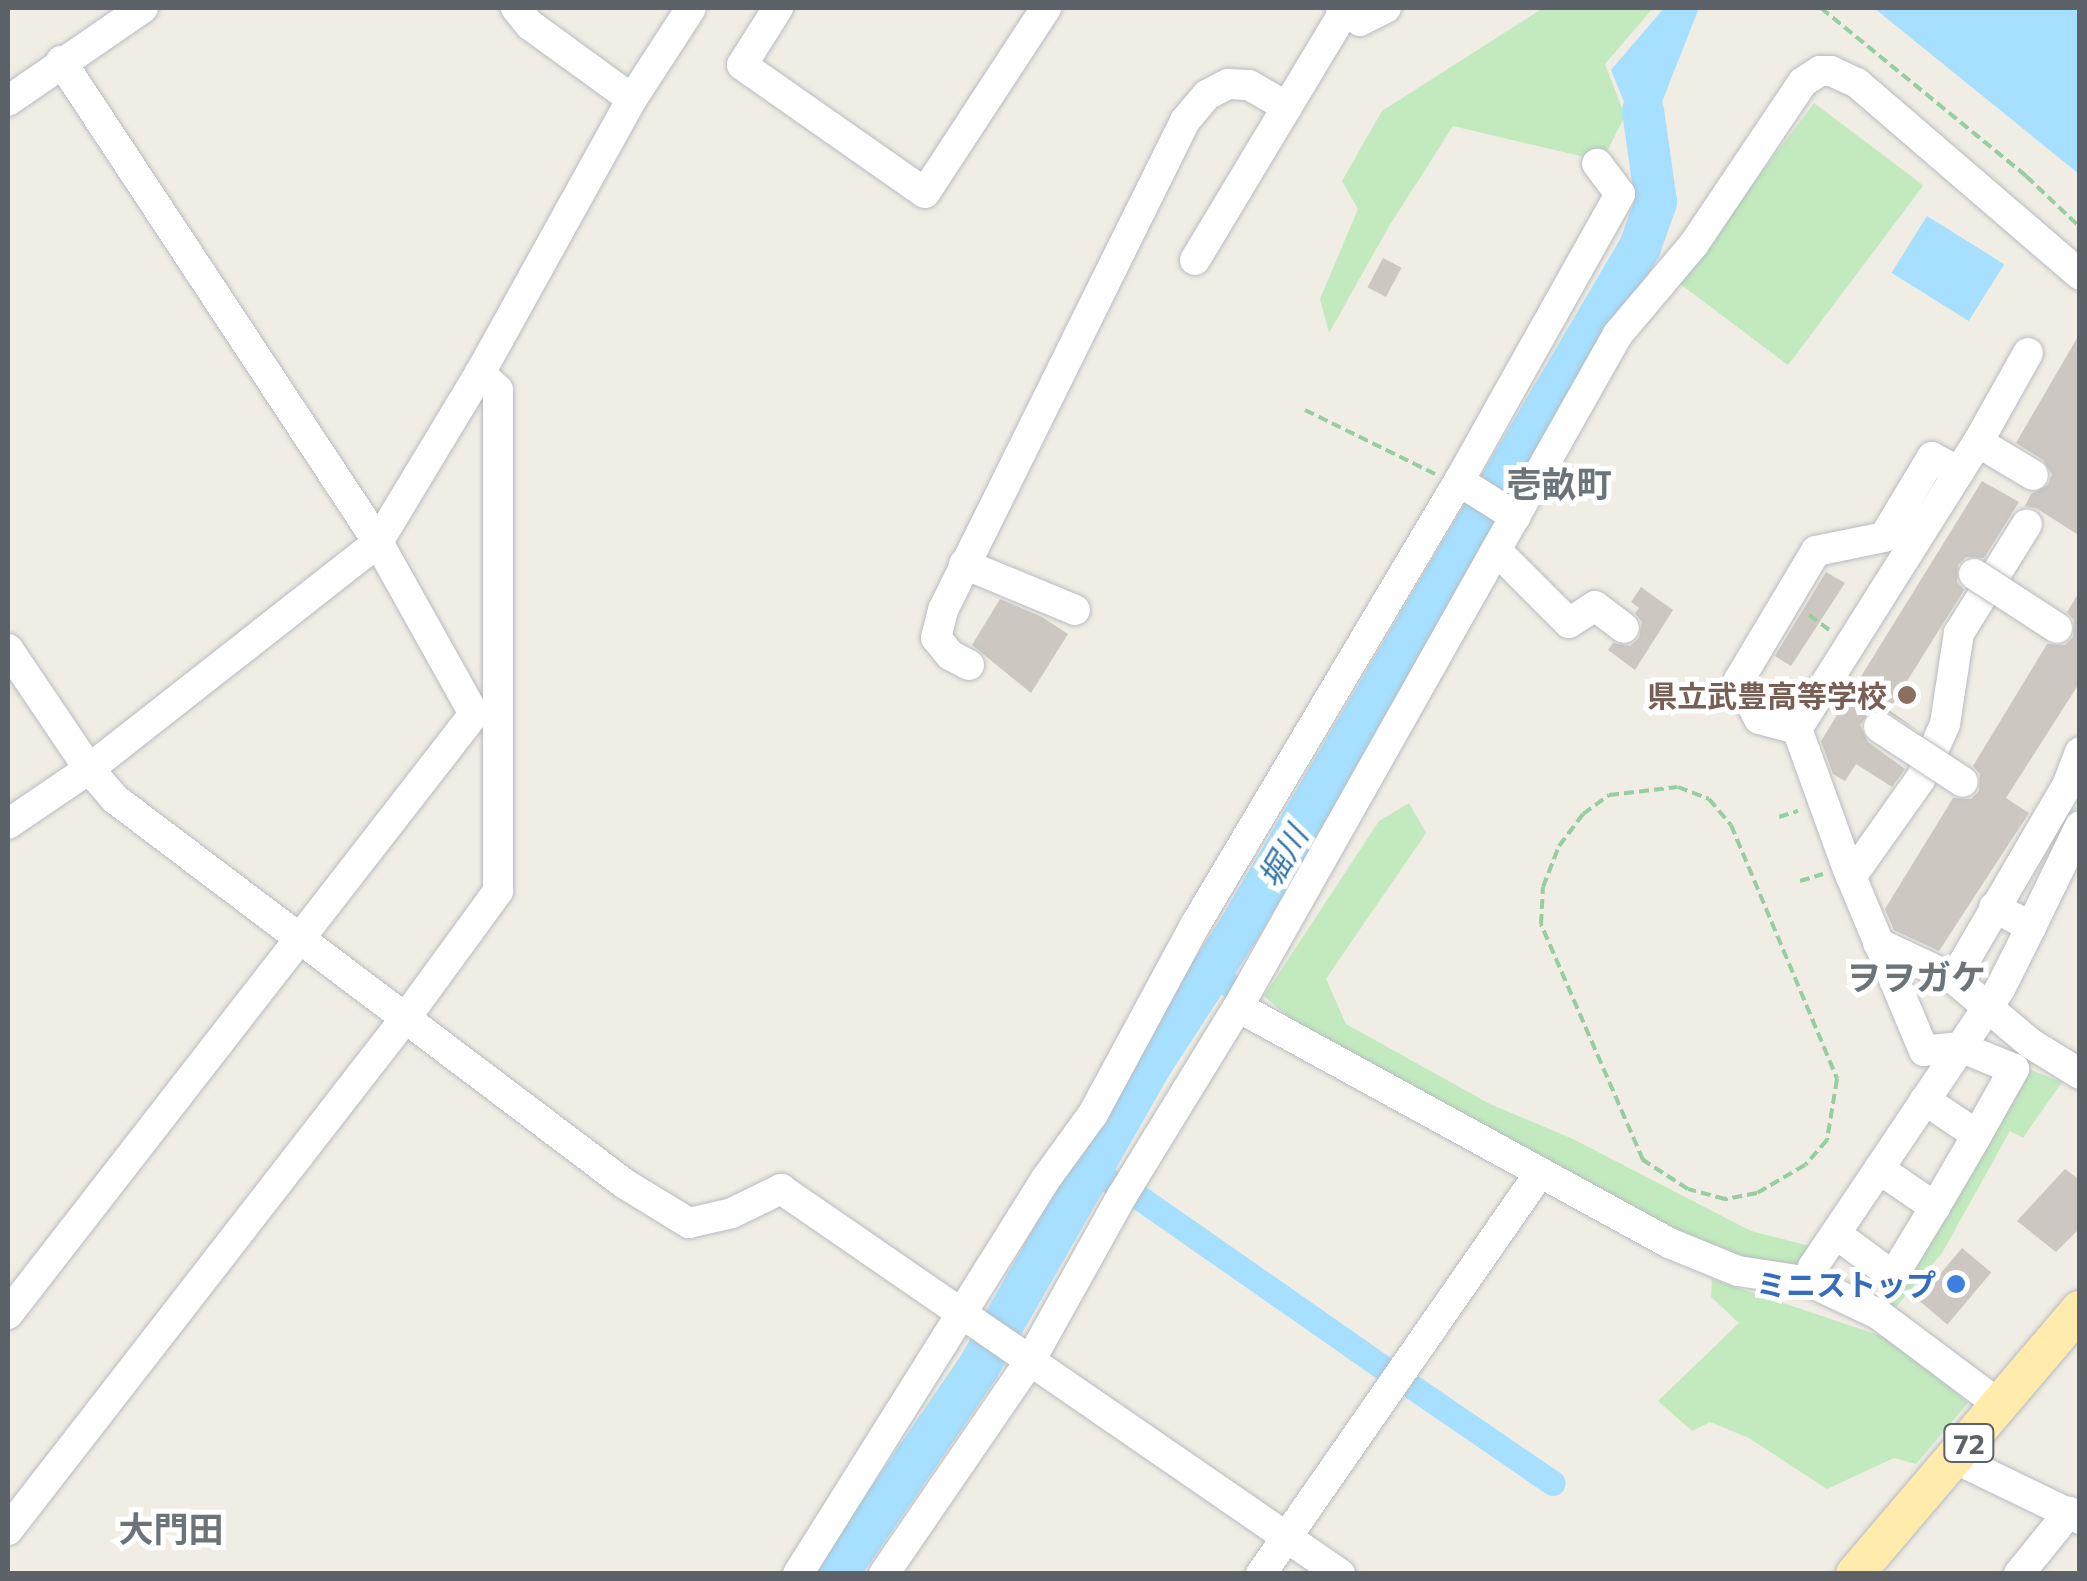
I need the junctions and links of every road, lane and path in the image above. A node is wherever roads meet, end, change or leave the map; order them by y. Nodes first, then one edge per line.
1 (143, 8) edge
2 (516, 8) edge
3 (691, 8) edge
4 (778, 8) edge
5 (1046, 8) edge
6 (1386, 8) edge
7 (1821, 8) edge
8 (1344, 9) edge
9 (61, 61) junction
10 (632, 99) junction
11 (8, 101) edge
12 (1287, 107) junction
13 (1597, 164) dead end
14 (2080, 227) edge
15 (1195, 260) dead end
16 (2080, 275) edge
17 (2028, 353) dead end
18 (480, 374) junction
19 (1305, 410) dead end
20 (1978, 442) junction
21 (1959, 472) junction
22 (2033, 475) dead end
23 (1459, 481) junction
24 (1516, 517) junction
25 (2027, 524) dead end
26 (378, 542) junction
27 (1496, 550) junction
28 (964, 564) junction
29 (1974, 574) dead end
30 (1787, 599) junction
31 (1075, 610) dead end
32 (1624, 628) dead end
33 (2057, 628) dead end
34 (1851, 644) junction
35 (8, 649) edge
36 (969, 665) dead end
37 (1879, 727) dead end
38 (1797, 729) junction
39 (2080, 752) edge
40 (89, 768) junction
41 (1963, 782) dead end
42 (2073, 789) edge
43 (8, 824) edge
44 (2080, 826) edge
45 (1852, 877) junction
46 (1994, 907) junction
47 (2031, 928) junction
48 (296, 938) junction
49 (1878, 943) junction
50 (1954, 979) junction
51 (1989, 1004) junction
52 (1238, 1007) junction
53 (407, 1016) junction
54 (1960, 1047) junction
55 (2080, 1074) edge
56 (1925, 1100) junction
57 (1977, 1135) junction
58 (1879, 1169) junction
59 (1540, 1172) junction
60 (1781, 1182) joint
61 (1935, 1207) junction
62 (1836, 1234) junction
63 (1810, 1282) junction
64 (2080, 1310) edge
65 (8, 1314) edge
66 (964, 1314) junction
67 (1030, 1361) junction
68 (2000, 1406) junction
69 (1956, 1459) junction
70 (2074, 1515) edge
71 (8, 1530) edge
72 (1287, 1536) junction
73 (798, 1574) edge
74 (884, 1574) edge
75 (1260, 1574) edge
76 (1340, 1574) edge
77 (1855, 1574) edge
78 (2019, 1574) edge

1 - 9 street
2 - 10 street
3 - 10 street
4 - 5 street
6 - 8 street
7 - 14 path
8 - 12 street
9 - 11 street
9 - 26 street
10 - 18 street
12 - 15 street
12 - 28 street
13 - 23 street
16 - 24 street
17 - 20 street
18 - 26 street
18 - 53 street
19 - 23 path
20 - 21 street
20 - 22 street
21 - 30 street
21 - 34 street
23 - 24 street
23 - 66 street
24 - 27 street
25 - 45 street
26 - 40 street
26 - 48 street
27 - 32 street
27 - 52 street
28 - 31 street
28 - 36 street
29 - 33 street, bridge
30 - 34 path
30 - 38 street
34 - 38 street
35 - 40 street
37 - 41 street, bridge
38 - 45 street
39 - 42 street
40 - 43 street
40 - 48 street
42 - 46 street
44 - 47 street
45 - 49 street
46 - 47 street
46 - 50 street
47 - 51 street
48 - 53 street
48 - 65 street
49 - 50 street
49 - 54 street
50 - 51 street
51 - 54 street
51 - 55 street
52 - 59 street
52 - 67 street
53 - 66 street
53 - 71 street
54 - 56 street
54 - 57 street
56 - 57 street
56 - 58 street
57 - 61 street
58 - 61 street
58 - 62 street
59 - 63 street
59 - 72 street
60 - 60 path
61 - 62 street
62 - 63 street
63 - 68 street
64 - 68 main road, 72
66 - 67 street
66 - 73 street
67 - 72 street
67 - 74 street
68 - 69 main road, 72
69 - 70 street
69 - 77 main road, 72
70 - 78 street
72 - 75 street
72 - 76 street

